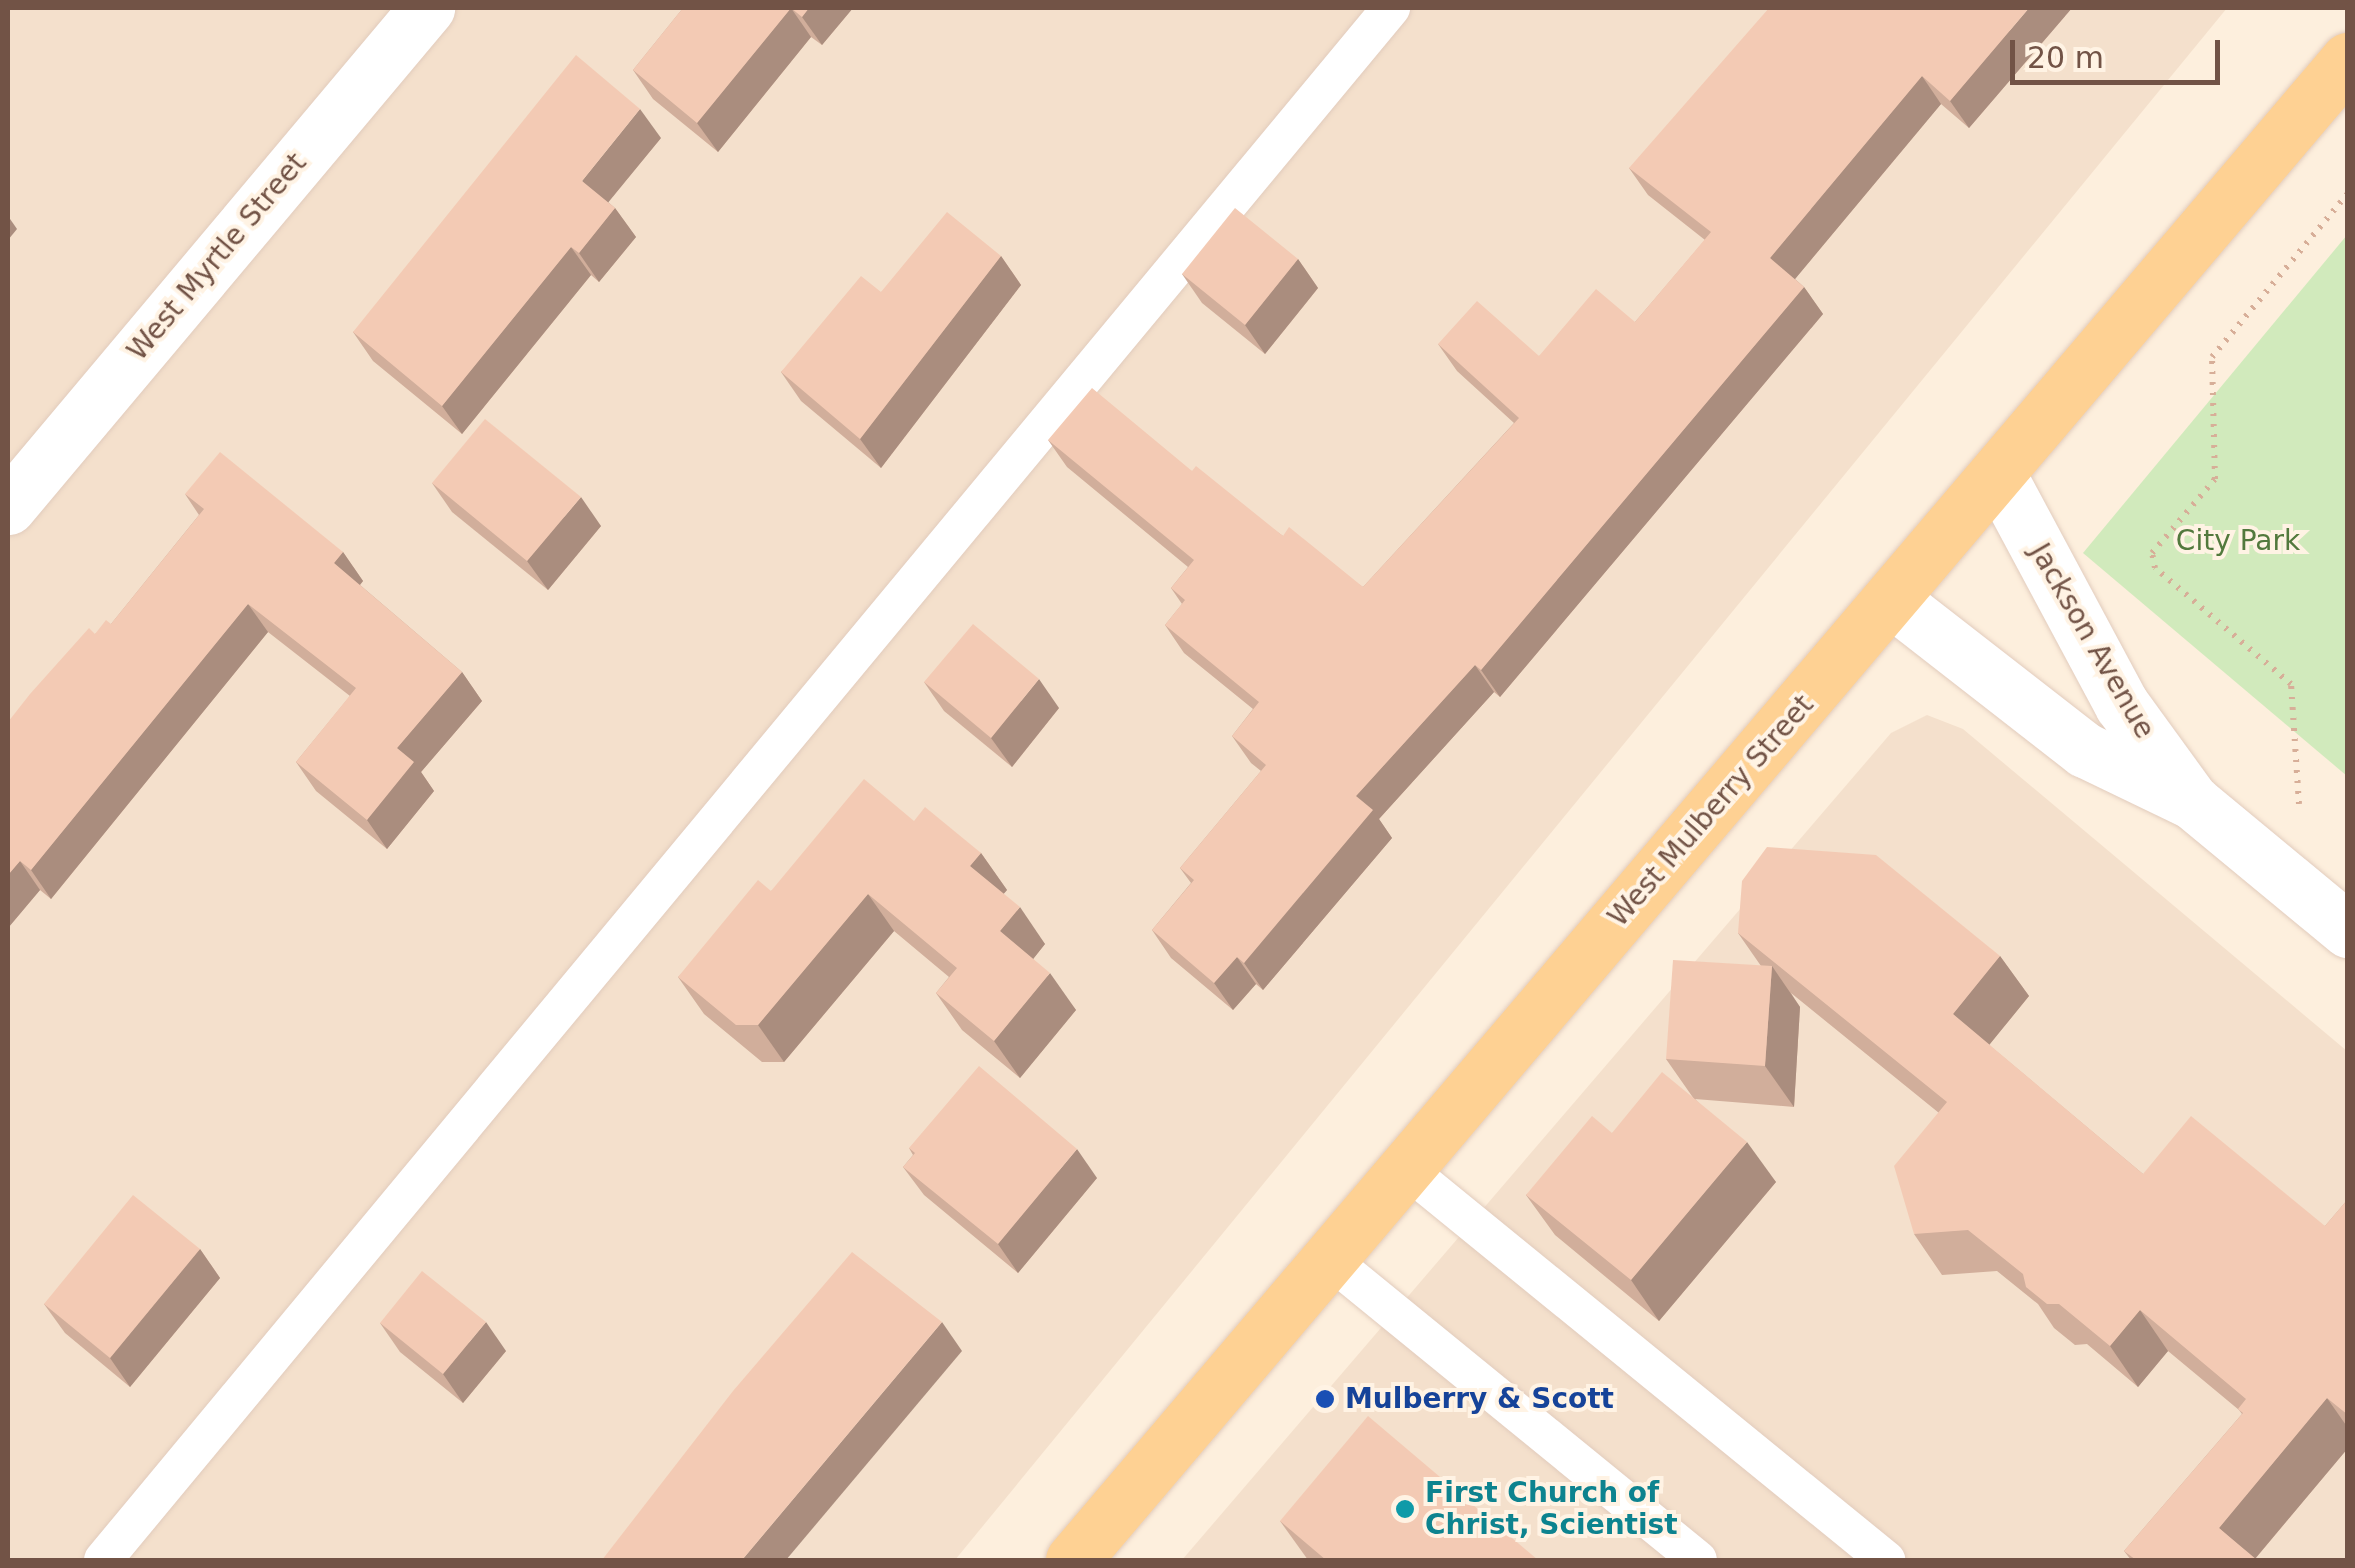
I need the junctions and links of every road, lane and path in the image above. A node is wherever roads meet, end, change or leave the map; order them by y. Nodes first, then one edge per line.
1 (427, 8) edge
2 (1392, 8) edge
3 (2348, 60) edge
4 (2348, 193) edge
5 (1998, 474) junction
6 (8, 507) edge
7 (1892, 600) junction
8 (2193, 802) junction
9 (2305, 895) junction
10 (2348, 930) edge
11 (1405, 1168) junction
12 (1328, 1259) junction
13 (102, 1560) edge
14 (1073, 1560) edge
15 (1698, 1560) edge
16 (1886, 1560) edge

1 - 6 street, West Myrtle Street
2 - 13 lane
3 - 5 main road, West Mulberry Street
4 - 9 path
5 - 7 main road, West Mulberry Street
5 - 8 street, Jackson Avenue
7 - 8 street, Jackson Avenue
7 - 11 main road, West Mulberry Street
8 - 9 street, Jackson Avenue
9 - 10 street, Jackson Avenue
11 - 12 main road, West Mulberry Street
11 - 16 lane
12 - 14 main road, West Mulberry Street
12 - 15 lane

